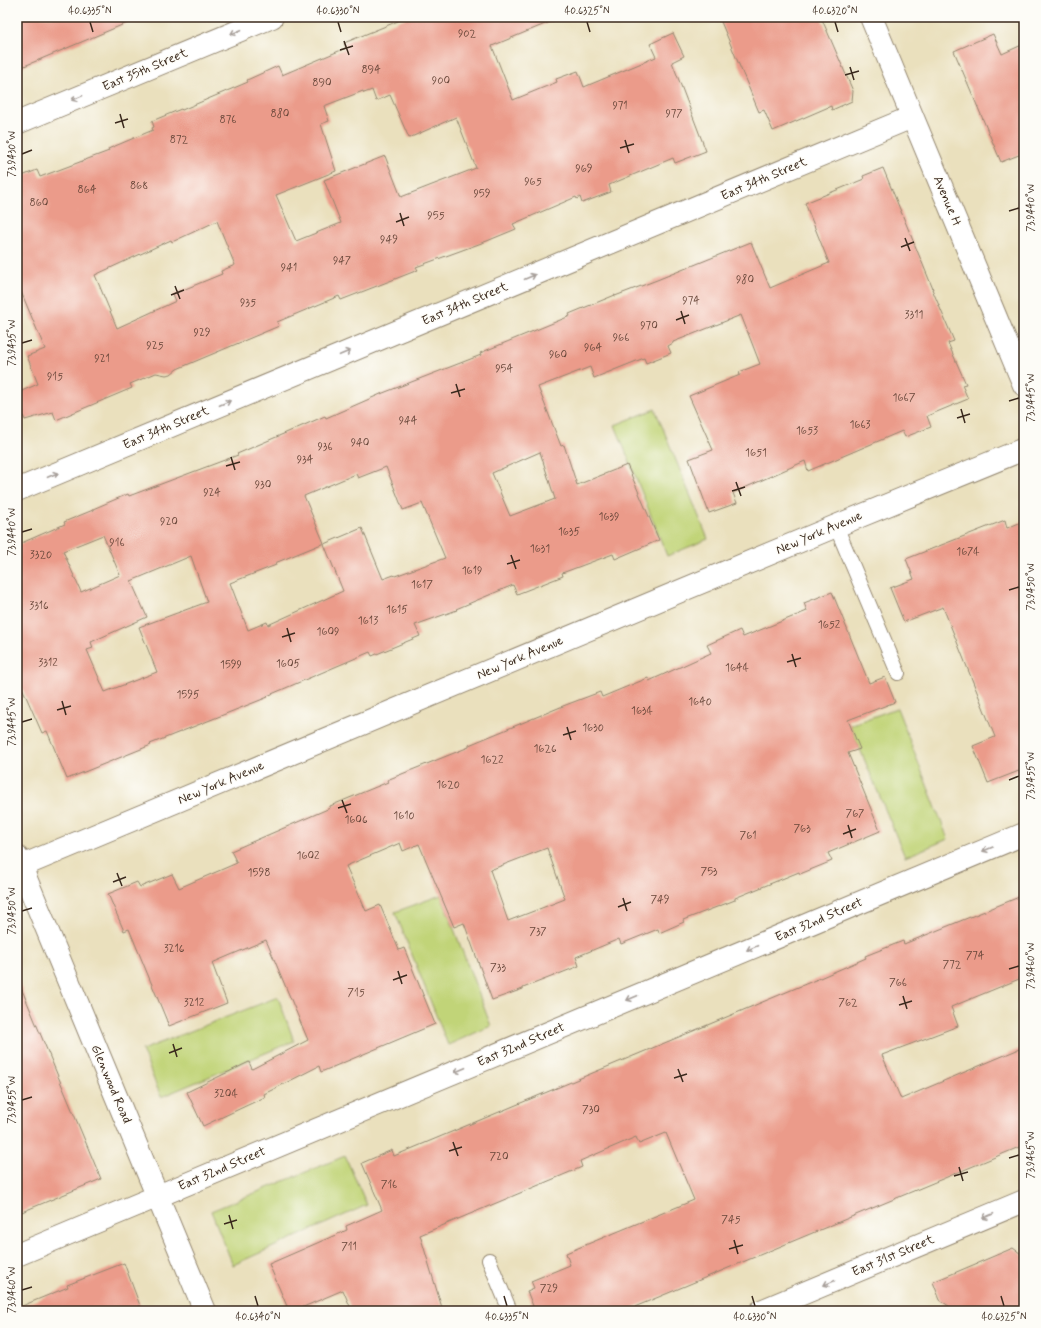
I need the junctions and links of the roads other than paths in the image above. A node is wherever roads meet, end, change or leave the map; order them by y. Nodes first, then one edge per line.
1 (272, 17) edge
2 (870, 17) edge
3 (912, 117) junction
4 (17, 124) edge
5 (1024, 385) edge
6 (1024, 449) edge
7 (17, 490) edge
8 (836, 526) junction
9 (898, 673) dead end
10 (1024, 834) edge
11 (18, 864) edge
12 (157, 1196) junction
13 (1024, 1201) edge
14 (17, 1255) edge
15 (489, 1260) dead end
16 (205, 1311) edge
17 (510, 1311) edge
18 (762, 1311) edge

1 -> 4 street, East 35th Street
2 - 3 street, Avenue H
3 - 5 street, Avenue H
7 -> 3 street, East 34th Street
6 - 8 street, New York Avenue
8 - 9 lane
8 - 11 street, New York Avenue
10 -> 12 street, East 32nd Street
11 - 12 street, Glenwood Road
12 - 14 street, East 32nd Street
12 - 16 street, Glenwood Road
13 -> 18 street, East 31st Street
15 - 17 lane

